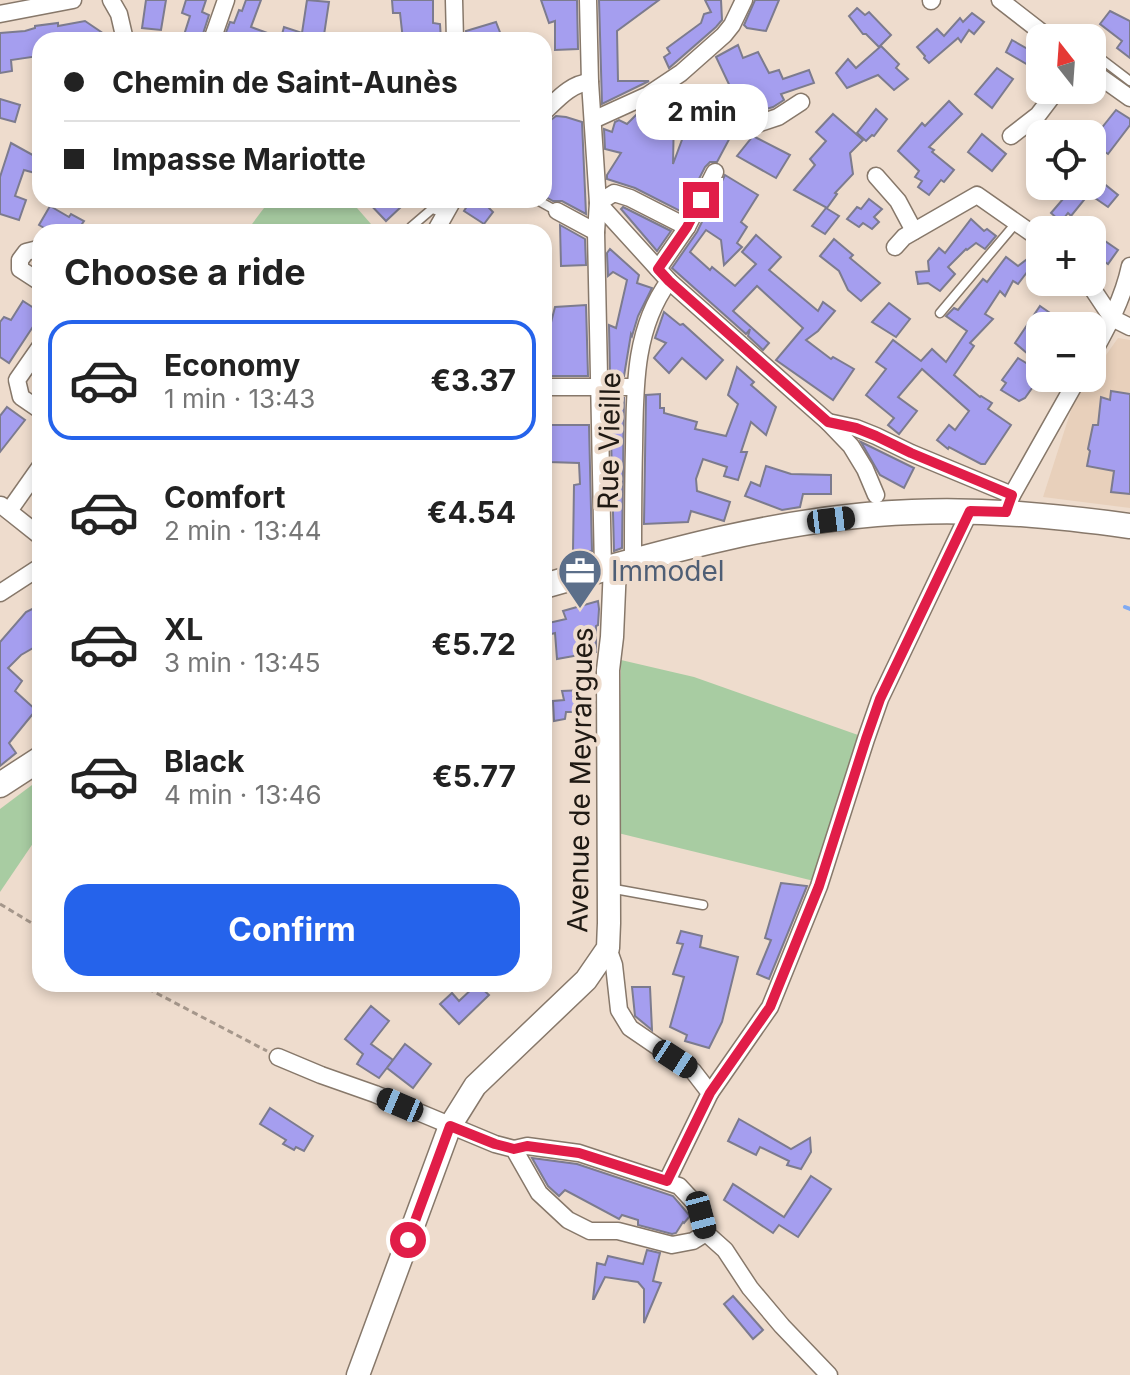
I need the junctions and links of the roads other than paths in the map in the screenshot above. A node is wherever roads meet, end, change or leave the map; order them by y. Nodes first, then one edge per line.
1 (73, 0) edge
2 (111, 0) edge
3 (226, 0) edge
4 (454, 0) edge
5 (588, 0) edge
6 (744, 0) edge
7 (1000, 0) edge
8 (0, 14) edge
9 (1031, 24) edge
10 (123, 32) edge
11 (215, 32) edge
12 (455, 32) edge
13 (1106, 63) edge
14 (1106, 81) edge
15 (1130, 81) edge
16 (590, 82) junction
17 (653, 92) junction
18 (1130, 98) edge
19 (801, 102) dead end
20 (1046, 104) edge
21 (552, 105) edge
22 (593, 120) junction
23 (1011, 136) dead end
24 (715, 172) dead end
25 (876, 176) dead end
26 (598, 203) junction
27 (440, 208) edge
28 (552, 208) edge
29 (557, 211) joint
30 (1017, 223) junction
31 (414, 224) edge
32 (687, 227) junction
33 (1026, 229) edge
34 (914, 231) junction
35 (596, 232) junction
36 (895, 247) dead end
37 (32, 250) edge
38 (1130, 266) edge
39 (663, 275) junction
40 (32, 277) edge
41 (1097, 296) edge
42 (940, 313) dead end
43 (1112, 318) junction
44 (1130, 327) edge
45 (1106, 329) edge
46 (32, 358) edge
47 (600, 386) junction
48 (552, 387) edge
49 (634, 387) junction
50 (1070, 392) edge
51 (32, 405) edge
52 (828, 422) junction
53 (32, 476) edge
54 (876, 495) dead end
55 (1009, 503) junction
56 (4, 508) edge
57 (970, 511) junction
58 (1130, 526) edge
59 (32, 530) edge
60 (617, 565) junction
61 (32, 572) edge
62 (552, 584) edge
63 (0, 593) edge
64 (32, 764) edge
65 (0, 785) edge
66 (609, 888) junction
67 (703, 905) dead end
68 (608, 948) junction
69 (278, 1057) road end
70 (710, 1093) junction
71 (450, 1126) junction
72 (514, 1149) junction
73 (667, 1181) junction
74 (706, 1233) junction
75 (358, 1375) edge
76 (829, 1375) edge

1 - 8 street
2 - 10 street
3 - 11 street
4 - 12 street
5 - 16 street
6 - 17 street
7 - 9 street
13 - 15 lane
14 - 18 street
16 - 21 street
16 - 22 street
17 - 19 street
17 - 22 street
20 - 23 street
22 - 26 street
24 - 32 street, Rue Vieille
25 - 34 street
26 - 32 street
26 - 35 street
26 - 39 street
27 - 31 lane
28 - 29 lane
29 - 35 street
30 - 33 street
30 - 34 street
30 - 42 lane
32 - 39 street, Rue Vieille
34 - 36 street
35 - 47 street
37 - 40 street
38 - 43 street
39 - 49 street, Rue Vieille
39 - 52 street
41 - 43 street
43 - 44 street
43 - 45 street
46 - 51 street
47 - 48 street
47 - 49 street
47 - 60 street
49 - 60 street, Rue Vieille
50 - 55 street
52 - 54 street
52 - 55 street
53 - 56 street
55 - 57 main road
55 - 58 main road
56 - 59 street
57 - 60 main road
57 - 70 street
60 - 62 main road
60 - 66 street, Avenue de Meyrargues
61 - 63 street
64 - 65 main road
66 - 67 lane
66 - 68 street, Avenue de Meyrargues
68 - 70 street
68 - 71 street, Avenue de Meyrargues
69 - 71 street
70 - 73 street
71 - 72 street
71 - 75 street, Avenue de Meyrargues
72 - 73 street
72 - 74 street
73 - 74 street
74 - 76 street

